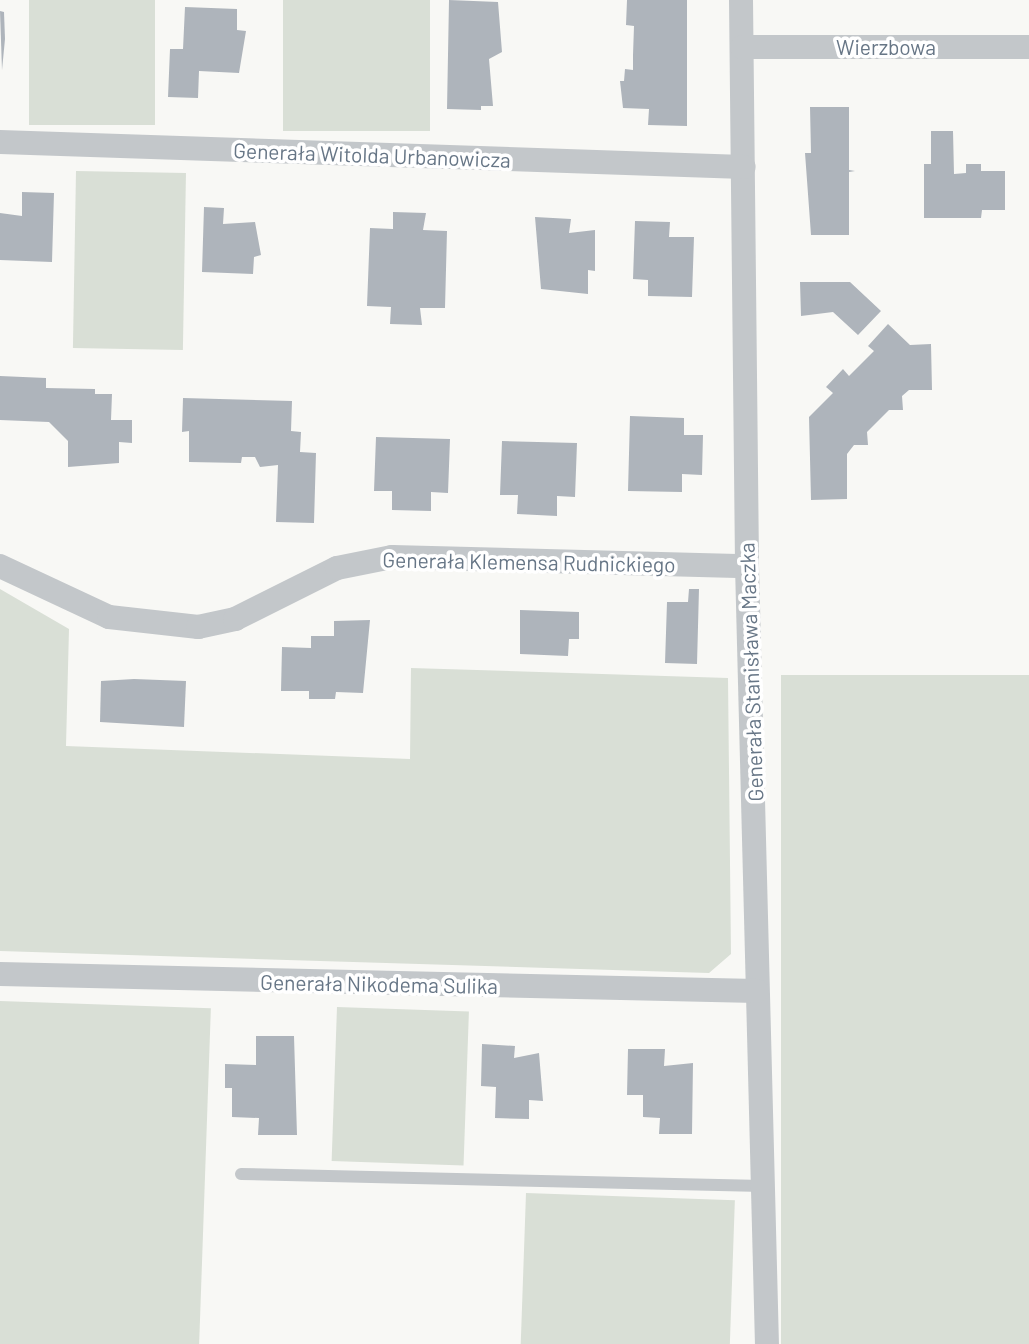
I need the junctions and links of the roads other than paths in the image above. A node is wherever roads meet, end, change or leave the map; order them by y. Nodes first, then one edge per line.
1 (741, 0) edge
2 (742, 47) junction
3 (1029, 47) edge
4 (0, 142) edge
5 (744, 167) junction
6 (0, 566) edge
7 (747, 566) junction
8 (0, 974) edge
9 (757, 991) junction
10 (241, 1174) dead end
11 (763, 1186) junction
12 (767, 1344) edge

1 - 2 street, Generała Stanisława Maczka
2 - 3 street, Wierzbowa
2 - 5 street, Generała Stanisława Maczka
4 - 5 street, Generała Witolda Urbanowicza
5 - 7 street, Generała Stanisława Maczka
6 - 7 street, Generała Klemensa Rudnickiego
7 - 9 street, Generała Stanisława Maczka
8 - 9 street, Generała Nikodema Sulika
9 - 11 street, Generała Stanisława Maczka
10 - 11 lane
11 - 12 street, Generała Stanisława Maczka

